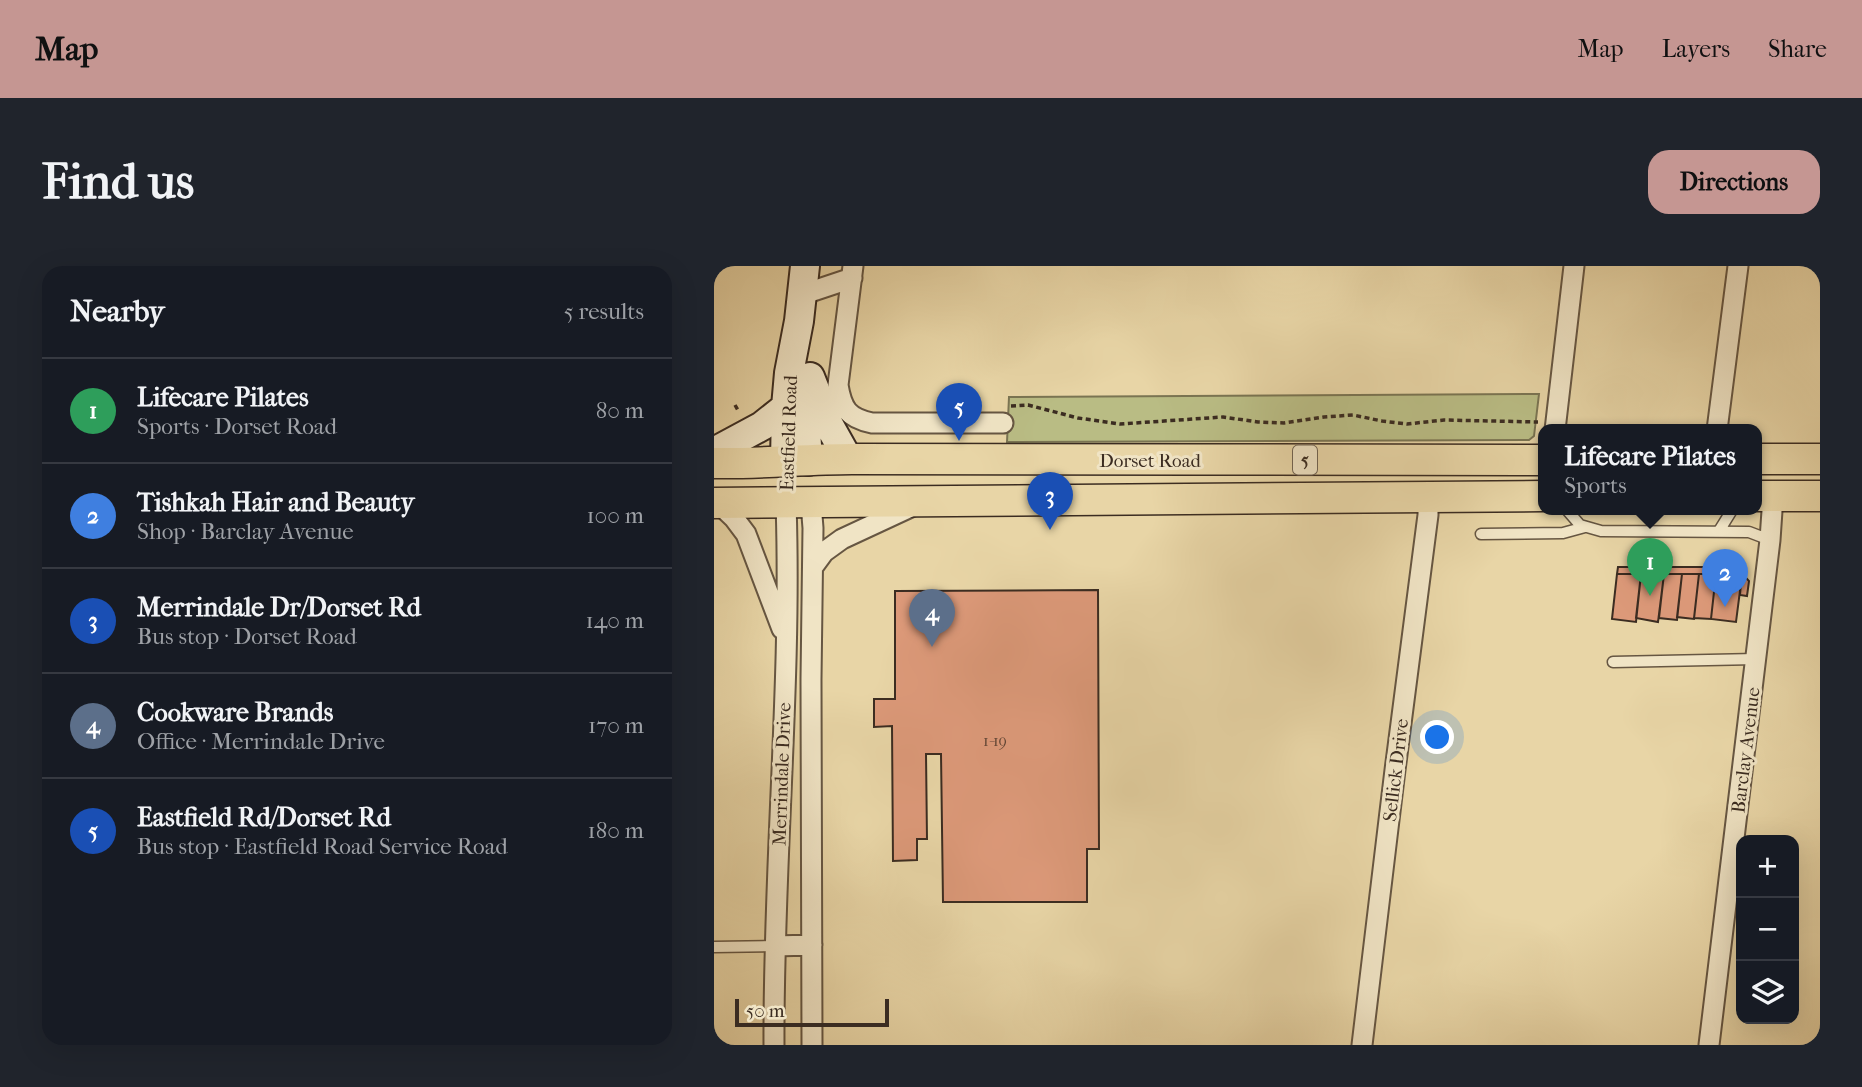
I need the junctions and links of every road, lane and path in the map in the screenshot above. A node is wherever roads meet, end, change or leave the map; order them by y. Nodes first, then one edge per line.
1 (805, 266) edge
2 (1574, 266) edge
3 (1738, 266) edge
4 (852, 272) edge
5 (800, 308) junction
6 (802, 358) junction
7 (786, 407) junction
8 (1004, 414) joint
9 (1540, 424) edge
10 (1548, 424) edge
11 (1718, 424) edge
12 (1538, 442) edge
13 (714, 452) edge
14 (848, 459) junction
15 (1762, 459) edge
16 (1820, 459) edge
17 (1428, 460) junction
18 (796, 461) junction
19 (714, 463) edge
20 (1428, 496) junction
21 (1538, 496) edge
22 (1765, 496) edge
23 (1820, 496) edge
24 (923, 501) junction
25 (716, 503) edge
26 (799, 503) junction
27 (1571, 515) edge
28 (1729, 515) edge
29 (1585, 527) junction
30 (1719, 531) junction
31 (1481, 534) dead end
32 (1770, 540) junction
33 (813, 567) junction
34 (786, 639) junction
35 (1756, 659) junction
36 (1613, 662) dead end
37 (812, 945) junction
38 (775, 946) junction
39 (714, 947) edge
40 (774, 1045) edge
41 (812, 1045) edge
42 (1362, 1045) edge
43 (1709, 1045) edge

1 - 5 main road, Eastfield Road
2 - 10 street
3 - 11 street
4 - 5 street
4 - 8 street
5 - 6 main road, Eastfield Road
5 - 7 main road, Eastfield Road
6 - 14 main road
6 - 18 main road, Eastfield Road
7 - 13 main road
7 - 18 main road, Eastfield Road
8 - 9 path
12 - 17 main road, Dorset Road / 5
14 - 17 main road, Dorset Road / 5
14 - 18 main road, Dorset Road / 5
15 - 16 main road
17 - 20 main road
18 - 19 main road, Dorset Road / 5
18 - 26 main road, Eastfield Road
20 - 21 main road, Dorset Road / 5
20 - 24 main road, Dorset Road / 5
20 - 42 street, Sellick Drive
22 - 23 main road
22 - 32 street, Barclay Avenue
24 - 26 main road, Dorset Road / 5
24 - 33 street
25 - 26 main road, Dorset Road / 5
25 - 34 street
26 - 33 street, Merrindale Drive
26 - 34 street, Merrindale Drive
27 - 29 lane
28 - 30 lane
29 - 30 lane
29 - 31 lane
30 - 32 lane
32 - 35 street, Barclay Avenue
33 - 37 street, Merrindale Drive
34 - 38 street, Merrindale Drive
35 - 36 lane
35 - 43 street, Barclay Avenue
37 - 38 street
37 - 41 street, Merrindale Drive
38 - 39 lane
38 - 40 street, Merrindale Drive

